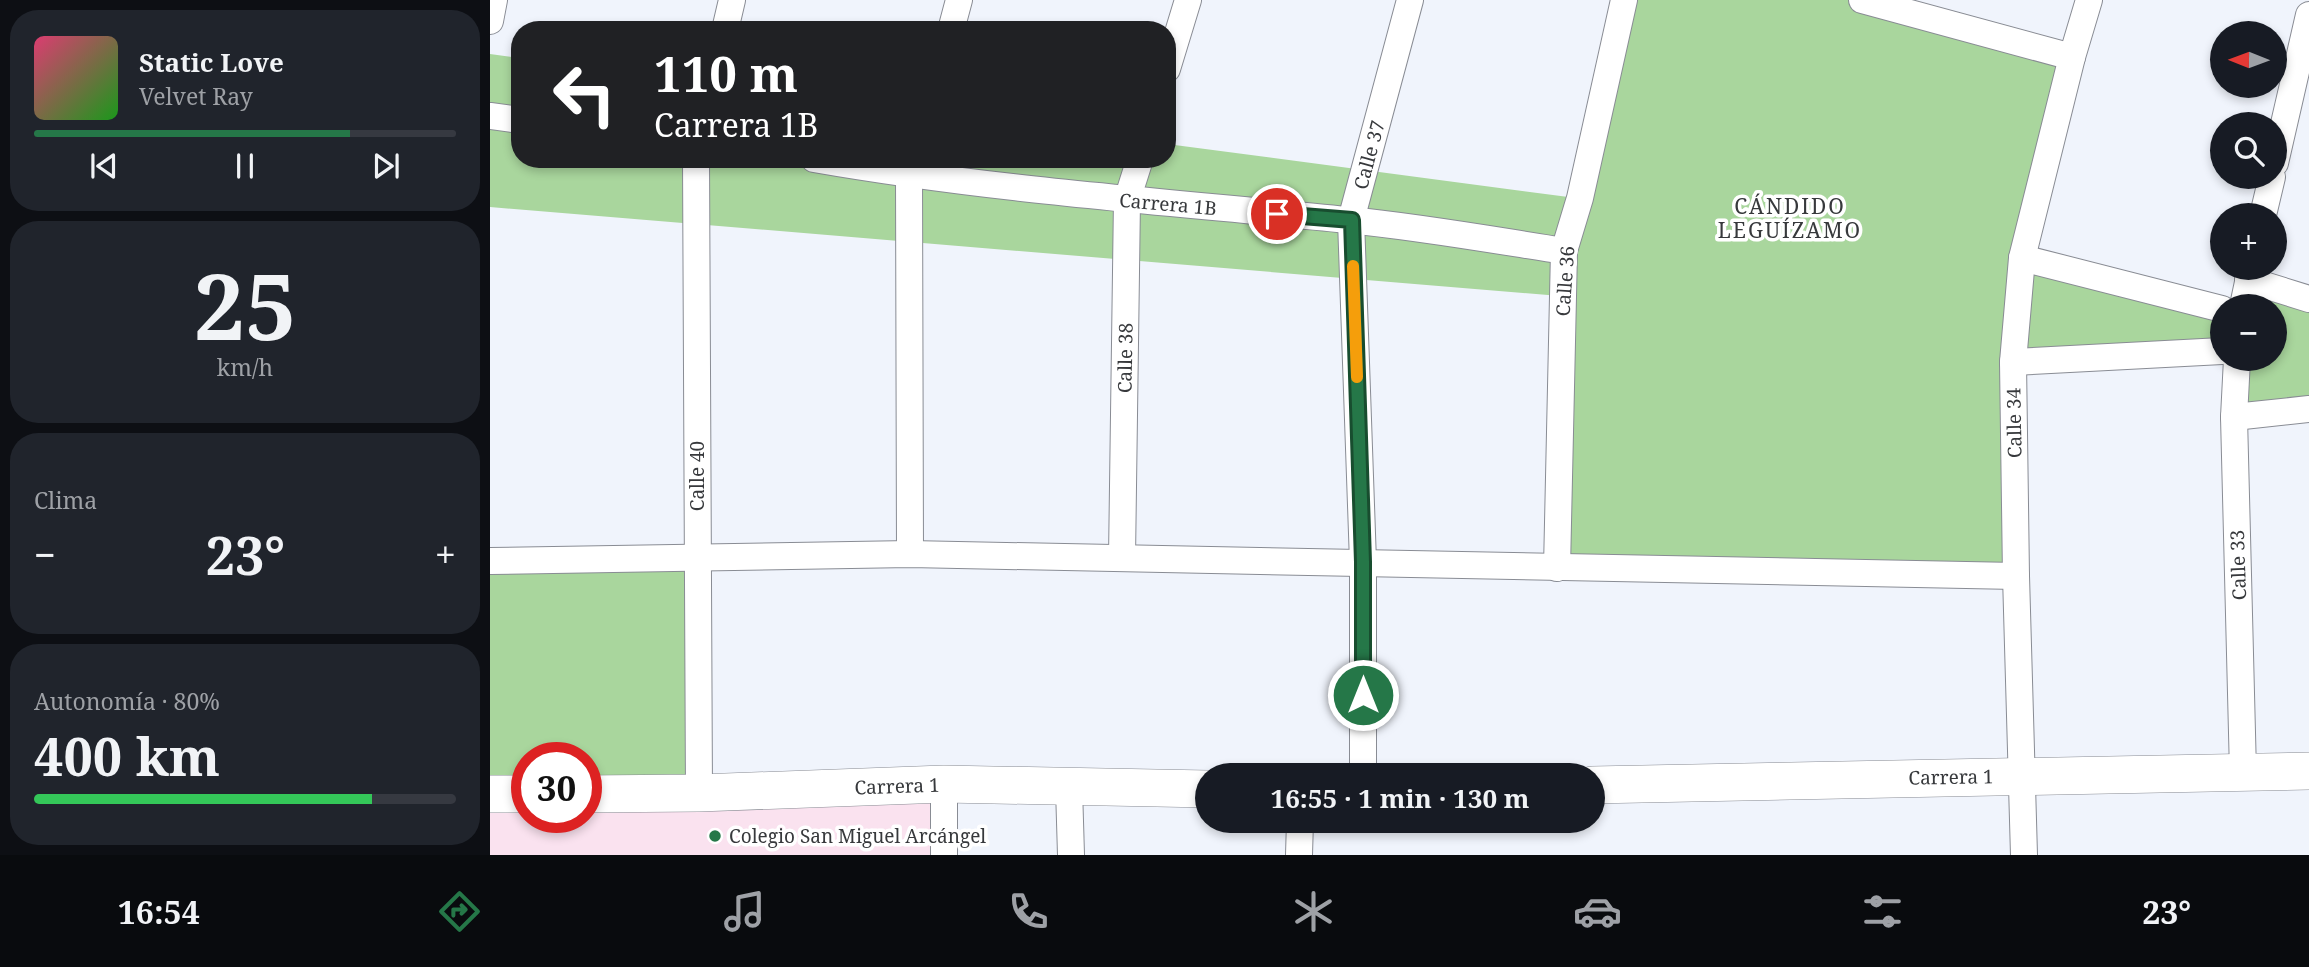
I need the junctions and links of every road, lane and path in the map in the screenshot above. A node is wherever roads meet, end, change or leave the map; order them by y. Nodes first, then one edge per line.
1 (494, 0) edge
2 (732, 0) edge
3 (959, 0) edge
4 (1188, 0) edge
5 (1410, 0) edge
6 (1625, 0) edge
7 (1862, 0) edge
8 (2090, 0) edge
9 (490, 15) edge
10 (2309, 15) edge
11 (490, 21) edge
12 (727, 21) edge
13 (953, 21) edge
14 (1176, 39) edge
15 (2073, 57) junction
16 (2287, 112) edge
17 (490, 116) edge
18 (511, 119) edge
19 (696, 168) edge
20 (911, 168) edge
21 (917, 168) edge
22 (1137, 168) edge
23 (1127, 201) junction
24 (1352, 220) junction
25 (1564, 251) junction
26 (2022, 258) junction
27 (2263, 280) edge
28 (2309, 299) edge
29 (2210, 306) edge
30 (2210, 352) edge
31 (2014, 362) junction
32 (2236, 371) edge
33 (2309, 409) edge
34 (2234, 417) junction
35 (910, 555) junction
36 (698, 558) junction
37 (1122, 558) junction
38 (490, 561) edge
39 (1363, 562) junction
40 (1556, 568) junction
41 (2016, 576) junction
42 (1363, 763) edge
43 (2309, 771) edge
44 (2243, 772) junction
45 (2021, 775) junction
46 (944, 785) junction
47 (1605, 785) edge
48 (1069, 788) junction
49 (1195, 789) edge
50 (699, 793) junction
51 (490, 794) edge
52 (511, 794) edge
53 (602, 794) edge
54 (1300, 833) edge
55 (944, 855) edge
56 (1071, 855) edge
57 (1300, 855) edge
58 (2024, 855) edge

1 - 9 street
2 - 12 street
3 - 13 street
4 - 14 street
5 - 24 street, Calle 37
6 - 25 street, Calle 36
7 - 15 street
8 - 15 street, Calle 34
9 - 11 street
10 - 16 street
15 - 26 street, Calle 34
17 - 18 street
19 - 36 street, Calle 40
20 - 35 street
21 - 23 street, Carrera 1B
22 - 23 street, Calle 38
23 - 24 street, Carrera 1B
23 - 37 street, Calle 38
24 - 25 street, Carrera 1B
24 - 39 street, Calle 37
25 - 40 street, Calle 36
26 - 29 street
26 - 31 street, Calle 34
27 - 28 street
30 - 31 street
31 - 41 street, Calle 34
32 - 34 street, Calle 33
33 - 34 street
34 - 44 street, Calle 33
35 - 36 street
35 - 37 street
36 - 38 street
36 - 50 street, Calle 40
37 - 39 street
39 - 40 street
39 - 42 street, Calle 37
40 - 41 street
41 - 45 street, Calle 34
43 - 44 main road, Carrera 1
44 - 45 main road, Carrera 1
45 - 47 main road, Carrera 1
45 - 58 street, Calle 34
46 - 48 main road, Carrera 1
46 - 50 main road, Carrera 1
46 - 55 street
48 - 49 main road, Carrera 1
48 - 56 street
50 - 53 main road, Carrera 1
51 - 52 main road
54 - 57 street

